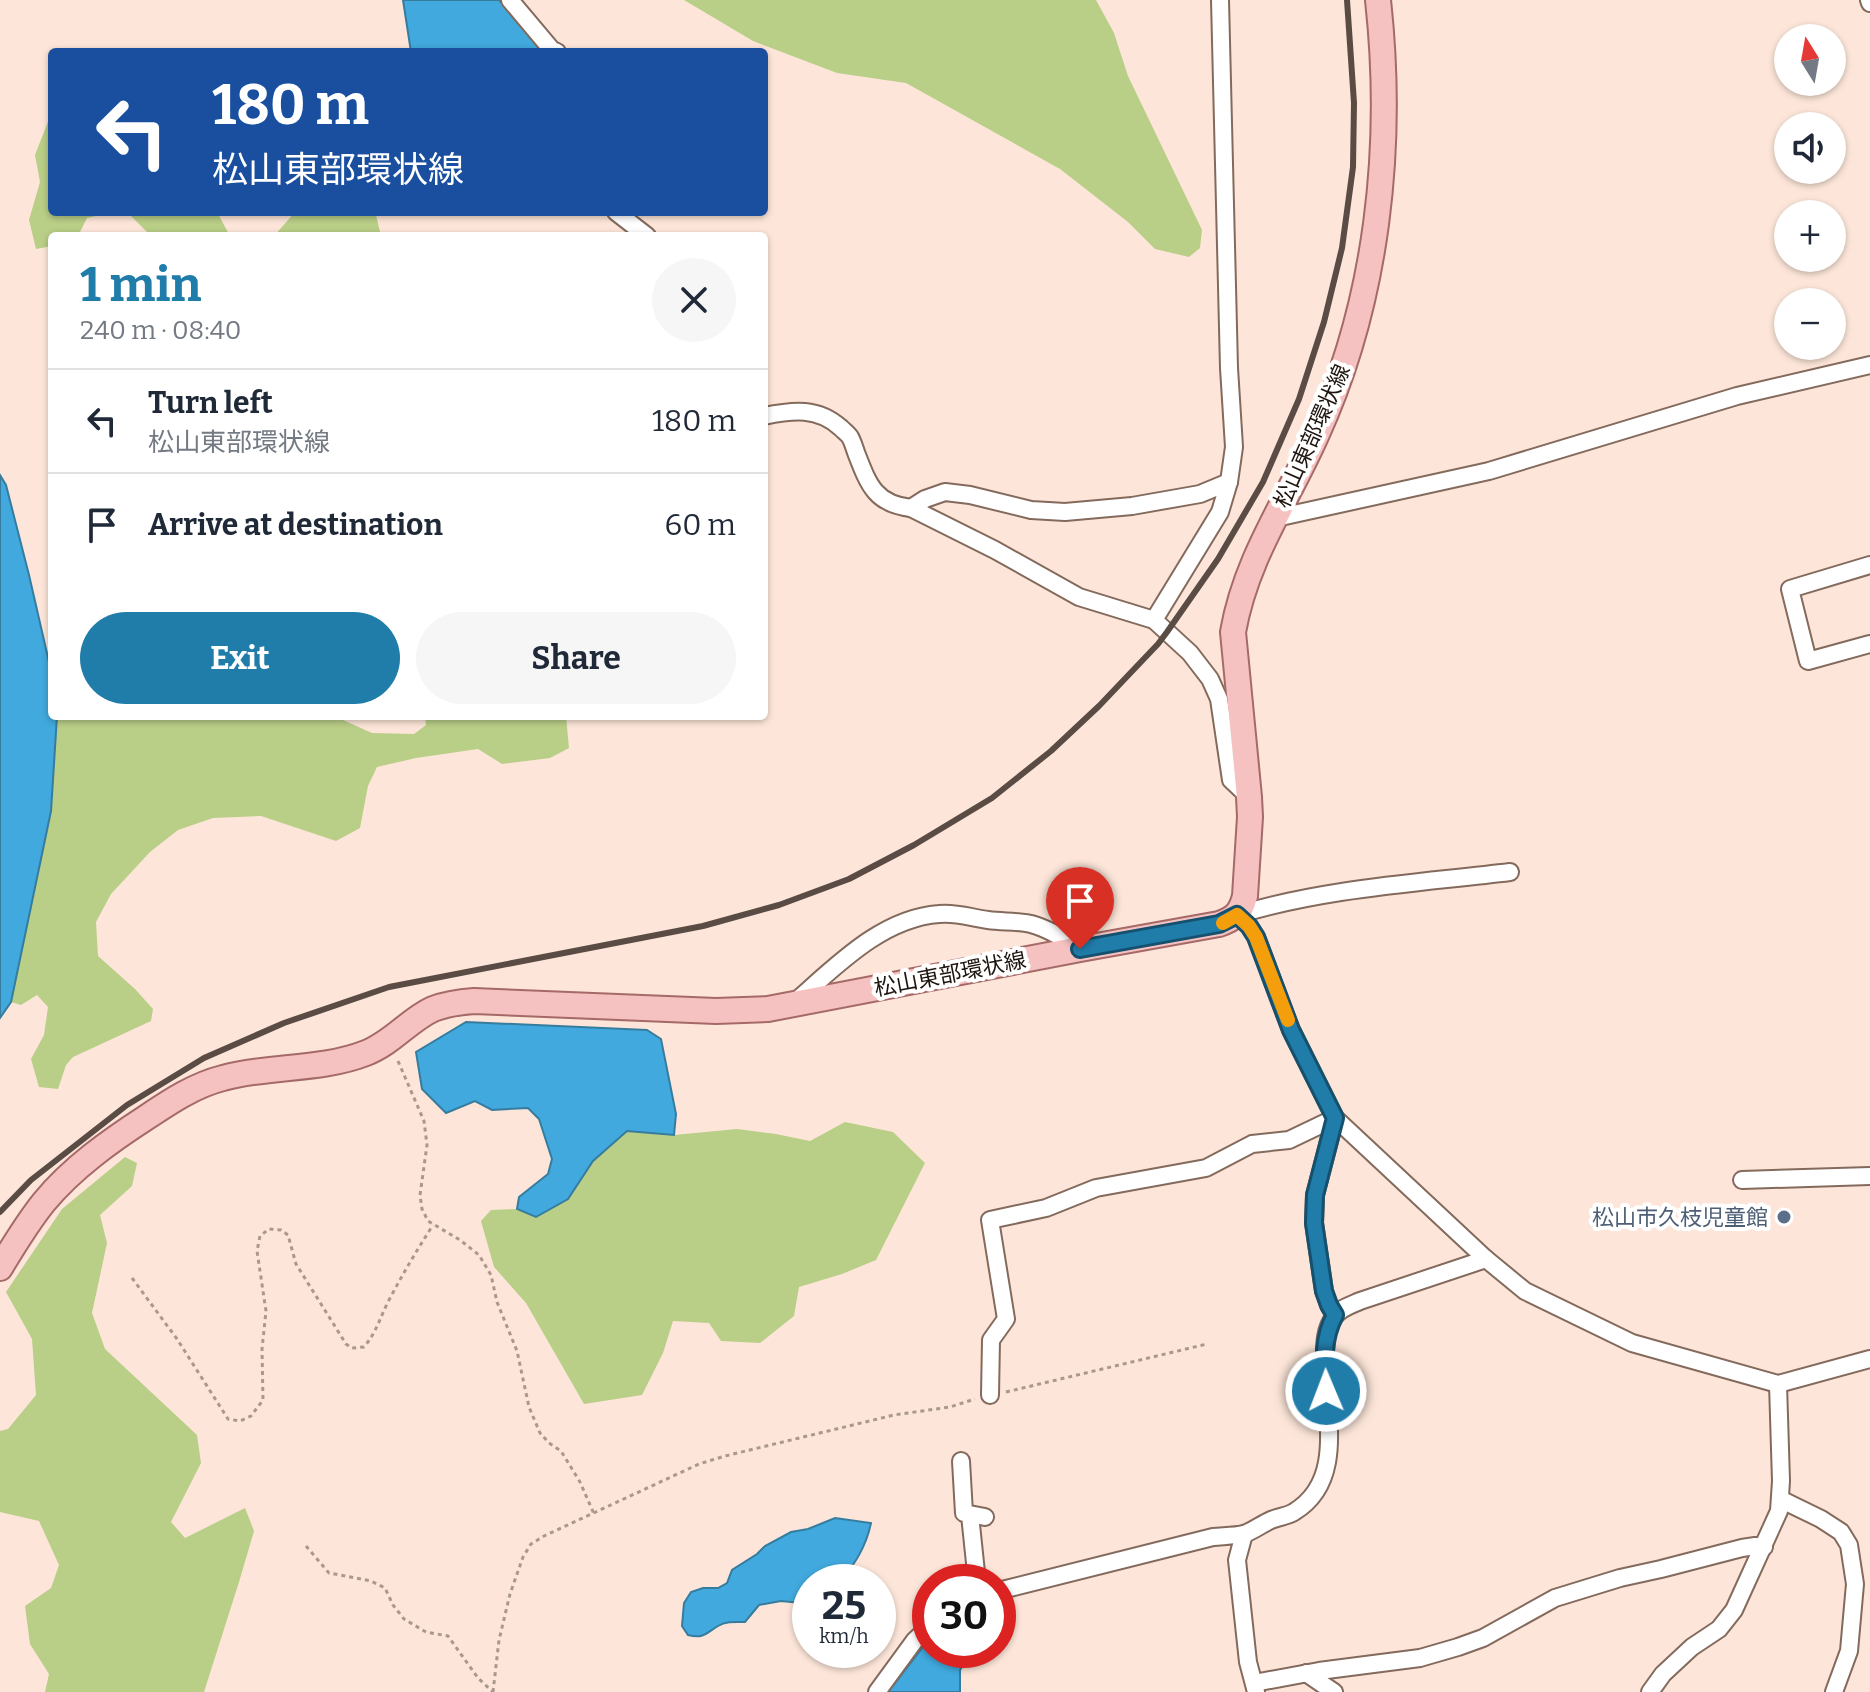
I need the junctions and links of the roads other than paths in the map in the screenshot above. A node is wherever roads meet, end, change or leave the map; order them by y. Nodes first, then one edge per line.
1 (510, 0) edge
2 (1220, 0) edge
3 (1378, 0) edge
4 (550, 48) edge
5 (621, 216) edge
6 (642, 232) edge
7 (1870, 365) edge
8 (768, 415) edge
9 (1229, 482) junction
10 (911, 508) junction
11 (1276, 518) junction
12 (1870, 565) edge
13 (1154, 620) junction
14 (1870, 644) edge
15 (1249, 797) junction
16 (1510, 872) dead end
17 (1237, 915) junction
18 (1080, 949) junction
19 (790, 1005) junction
20 (1335, 1118) junction
21 (1870, 1176) edge
22 (1742, 1180) dead end
23 (1486, 1259) junction
24 (0, 1268) edge
25 (1335, 1315) junction
26 (1870, 1359) edge
27 (1778, 1384) junction
28 (990, 1395) road end
29 (961, 1461) dead end
30 (1780, 1499) junction
31 (1244, 1534) junction
32 (1764, 1547) junction
33 (977, 1564) edge
34 (1016, 1586) edge
35 (912, 1644) edge
36 (1306, 1673) junction
37 (1255, 1688) edge
38 (877, 1692) edge
39 (1334, 1692) edge
40 (1650, 1692) edge
41 (1834, 1692) edge

1 - 4 street
2 - 9 street
3 - 11 main road, 松山東部環状線
5 - 6 street
7 - 11 street
8 - 10 street
9 - 10 street
9 - 13 street
10 - 13 street
11 - 15 main road, 松山東部環状線
12 - 14 street
13 - 15 street
15 - 17 main road, 松山東部環状線
16 - 17 street
17 - 18 main road, 松山東部環状線
17 - 20 street
18 - 19 main road, 松山東部環状線
18 - 19 street
19 - 24 main road, 松山東部環状線
20 - 23 street
20 - 25 street
20 - 28 street
21 - 22 street
23 - 25 street
23 - 27 street
25 - 31 street
26 - 27 street
27 - 30 street
29 - 33 street
30 - 32 street
30 - 41 street
31 - 34 street
31 - 37 street
32 - 36 street
32 - 40 street
35 - 38 street
36 - 37 street
36 - 39 street

